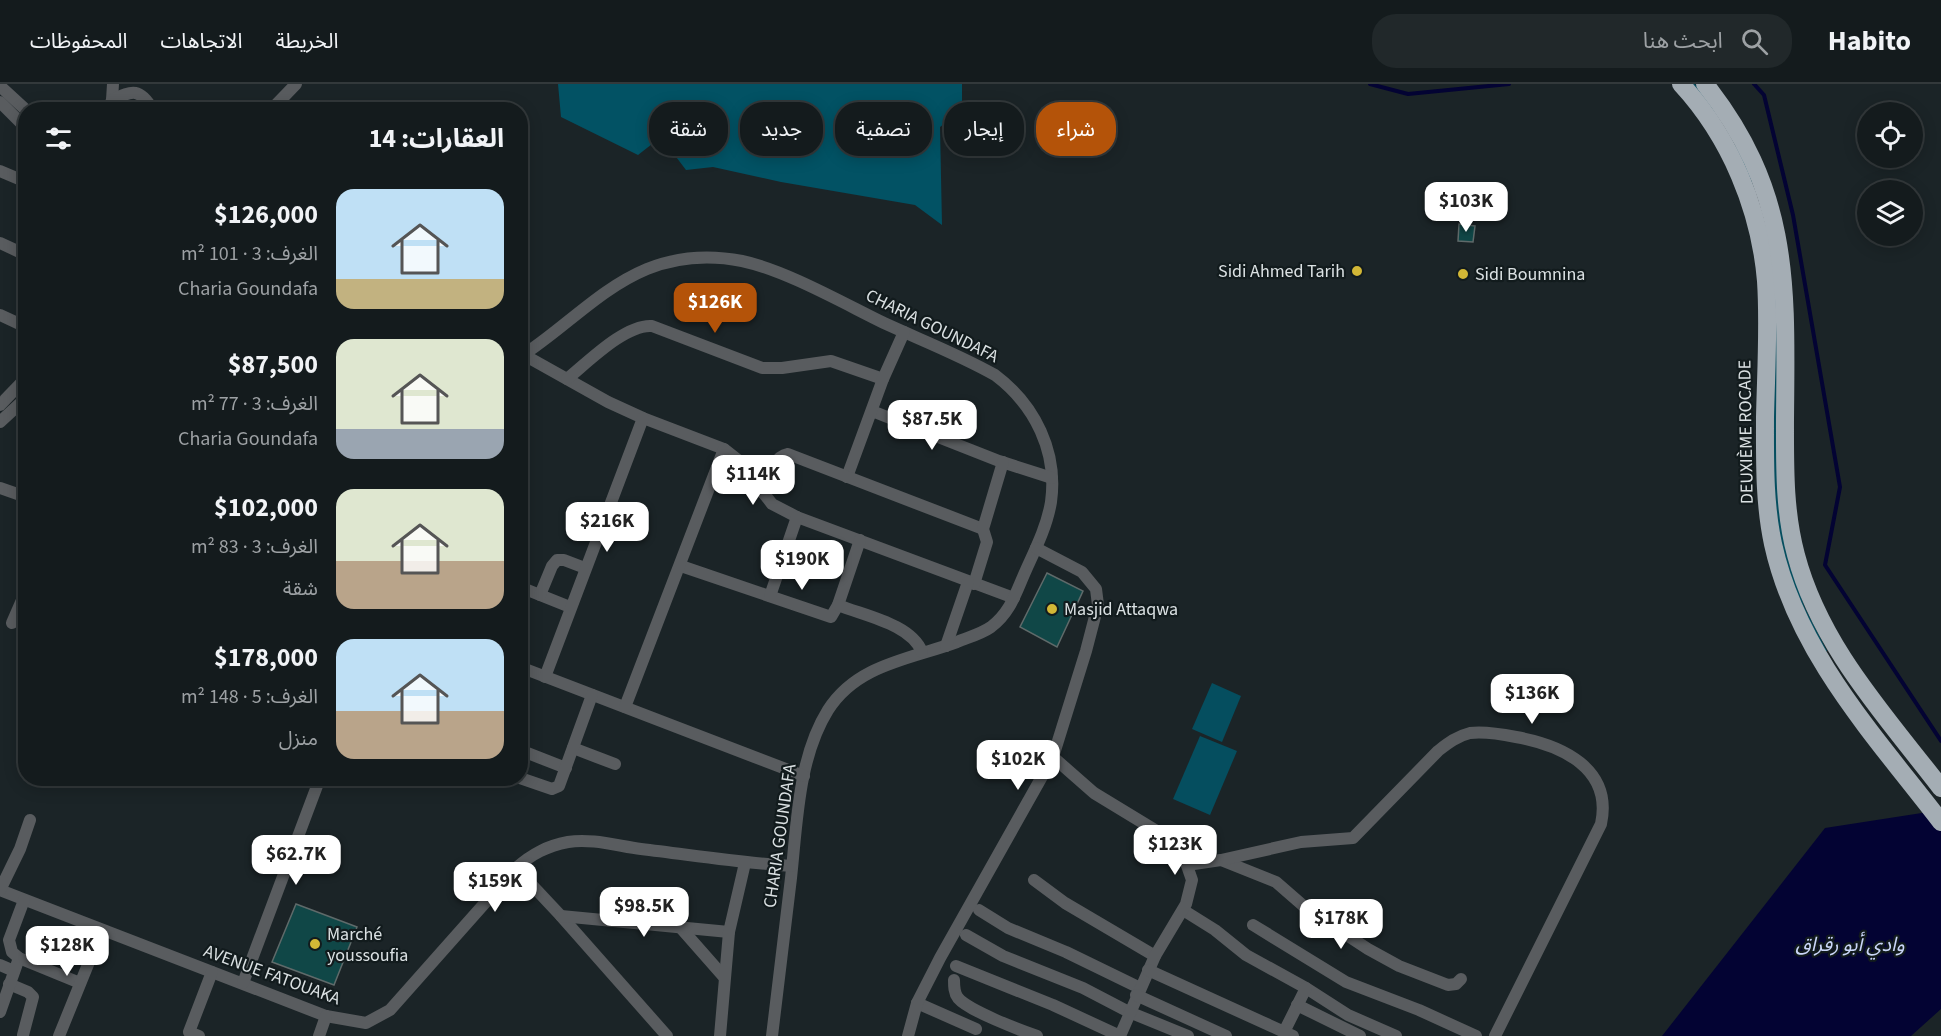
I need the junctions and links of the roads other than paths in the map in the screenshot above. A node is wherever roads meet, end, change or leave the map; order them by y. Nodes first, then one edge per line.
1 (113, 84) edge
2 (296, 84) edge
3 (1681, 84) edge
4 (1705, 84) edge
5 (0, 86) edge
6 (3, 102) edge
7 (110, 102) edge
8 (114, 102) edge
9 (148, 102) edge
10 (279, 102) edge
11 (18, 107) edge
12 (18, 119) edge
13 (0, 171) edge
14 (18, 179) edge
15 (0, 243) edge
16 (18, 251) edge
17 (0, 315) edge
18 (18, 323) edge
19 (904, 332) junction
20 (528, 351) edge
21 (528, 359) edge
22 (567, 379) junction
23 (883, 379) junction
24 (18, 387) edge
25 (11, 395) junction
26 (18, 397) edge
27 (0, 405) edge
28 (18, 405) edge
29 (872, 411) junction
30 (643, 418) junction
31 (0, 422) edge
32 (724, 449) junction
33 (1003, 462) junction
34 (847, 477) junction
35 (1052, 477) junction
36 (0, 488) edge
37 (763, 493) junction
38 (18, 494) edge
39 (797, 517) junction
40 (982, 529) junction
41 (860, 540) junction
42 (1036, 549) junction
43 (681, 566) junction
44 (585, 568) junction
45 (971, 583) junction
46 (528, 590) edge
47 (540, 595) junction
48 (770, 596) junction
49 (1014, 598) junction
50 (837, 605) junction
51 (570, 607) junction
52 (18, 609) edge
53 (12, 623) dead end
54 (946, 646) junction
55 (922, 652) junction
56 (528, 670) edge
57 (545, 677) junction
58 (592, 695) junction
59 (625, 707) junction
60 (573, 748) junction
61 (528, 753) edge
62 (1053, 757) junction
63 (615, 764) dead end
64 (566, 768) junction
65 (804, 776) junction
66 (528, 781) edge
67 (317, 786) edge
68 (1941, 788) edge
69 (30, 820) dead end
70 (1941, 822) edge
71 (1221, 860) junction
72 (745, 863) junction
73 (1187, 865) junction
74 (792, 866) junction
75 (516, 868) junction
76 (1034, 880) dead end
77 (0, 890) edge
78 (24, 900) junction
79 (980, 910) dead end
80 (1183, 910) junction
81 (561, 916) junction
82 (1253, 925) dead end
83 (680, 927) junction
84 (102, 930) junction
85 (729, 932) junction
86 (966, 935) dead end
87 (1155, 956) junction
88 (19, 958) junction
89 (0, 965) edge
90 (956, 966) dead end
91 (1148, 970) junction
92 (212, 972) junction
93 (724, 977) junction
94 (12, 978) junction
95 (1461, 979) dead end
96 (954, 980) dead end
97 (81, 983) junction
98 (243, 983) junction
99 (1306, 988) junction
100 (1138, 992) junction
101 (917, 1003) junction
102 (1297, 1005) junction
103 (1, 1006) edge
104 (1129, 1012) junction
105 (326, 1016) junction
106 (976, 1029) dead end
107 (1289, 1034) edge
108 (23, 1035) edge
109 (190, 1035) edge
110 (910, 1035) edge
111 (59, 1036) edge
112 (319, 1036) edge
113 (667, 1036) edge
114 (720, 1036) edge
115 (772, 1036) edge
116 (1037, 1036) edge
117 (1120, 1036) edge
118 (1188, 1036) edge
119 (1226, 1036) edge
120 (1360, 1036) edge
121 (1396, 1036) edge
122 (1476, 1036) edge
123 (1495, 1036) edge

1 - 7 street
2 - 10 street
3 - 70 highway, DEUXIÈME ROCADE
4 - 68 highway
5 - 6 street
6 - 11 street
6 - 12 street
8 - 9 street
13 - 14 street
15 - 16 street
17 - 18 street
19 - 20 street, CHARIA GOUNDAFA
19 - 23 street
19 - 35 street, CHARIA GOUNDAFA
21 - 22 street
22 - 23 street
22 - 30 street
23 - 29 street
24 - 25 street
25 - 26 street
25 - 27 street
28 - 31 street
29 - 33 street
29 - 34 street
30 - 32 street
30 - 44 street
32 - 37 street
32 - 43 street
33 - 35 street
33 - 40 street
34 - 37 street
34 - 40 street
35 - 42 street, CHARIA GOUNDAFA
36 - 38 street
37 - 39 street
39 - 41 street
39 - 48 street
40 - 45 street
41 - 45 street
41 - 50 street
42 - 49 street, CHARIA GOUNDAFA
42 - 62 street
43 - 48 street
43 - 59 street
44 - 47 street
44 - 51 street
45 - 49 street
45 - 54 street
46 - 47 street
47 - 51 street
48 - 50 street
49 - 54 street, CHARIA GOUNDAFA
50 - 55 street
51 - 57 street
52 - 53 street
54 - 55 street, CHARIA GOUNDAFA
55 - 65 street, CHARIA GOUNDAFA
56 - 57 street
57 - 58 street
58 - 59 street
58 - 60 street
59 - 65 street
60 - 63 street
60 - 64 street
61 - 64 street
62 - 73 street
62 - 101 street
64 - 66 street
65 - 74 street, CHARIA GOUNDAFA
67 - 98 street
69 - 77 street
71 - 73 street
71 - 95 street
71 - 123 street
72 - 74 street, AVENUE FATOUAKA
72 - 75 street, AVENUE FATOUAKA
72 - 85 street
73 - 80 street
74 - 115 street, CHARIA GOUNDAFA
75 - 81 street
75 - 105 street, AVENUE FATOUAKA
76 - 87 street
77 - 78 street, AVENUE FATOUAKA
78 - 84 street, AVENUE FATOUAKA
78 - 88 street
79 - 100 street
80 - 87 street
80 - 99 street
81 - 83 street
81 - 113 street
82 - 122 street
83 - 85 street
83 - 93 street
84 - 92 street, AVENUE FATOUAKA
84 - 97 street
85 - 93 street
86 - 104 street
87 - 91 street
88 - 94 street
88 - 97 street
89 - 94 street
90 - 117 street
91 - 100 street
91 - 107 street
92 - 98 street, AVENUE FATOUAKA
92 - 109 street
93 - 114 street
94 - 103 street
94 - 108 street
96 - 116 street
97 - 111 street
98 - 105 street, AVENUE FATOUAKA
99 - 102 street
99 - 121 street
100 - 104 street
100 - 119 street
101 - 106 street
101 - 110 street
102 - 107 street
102 - 120 street
104 - 117 street
104 - 118 street
105 - 112 street

